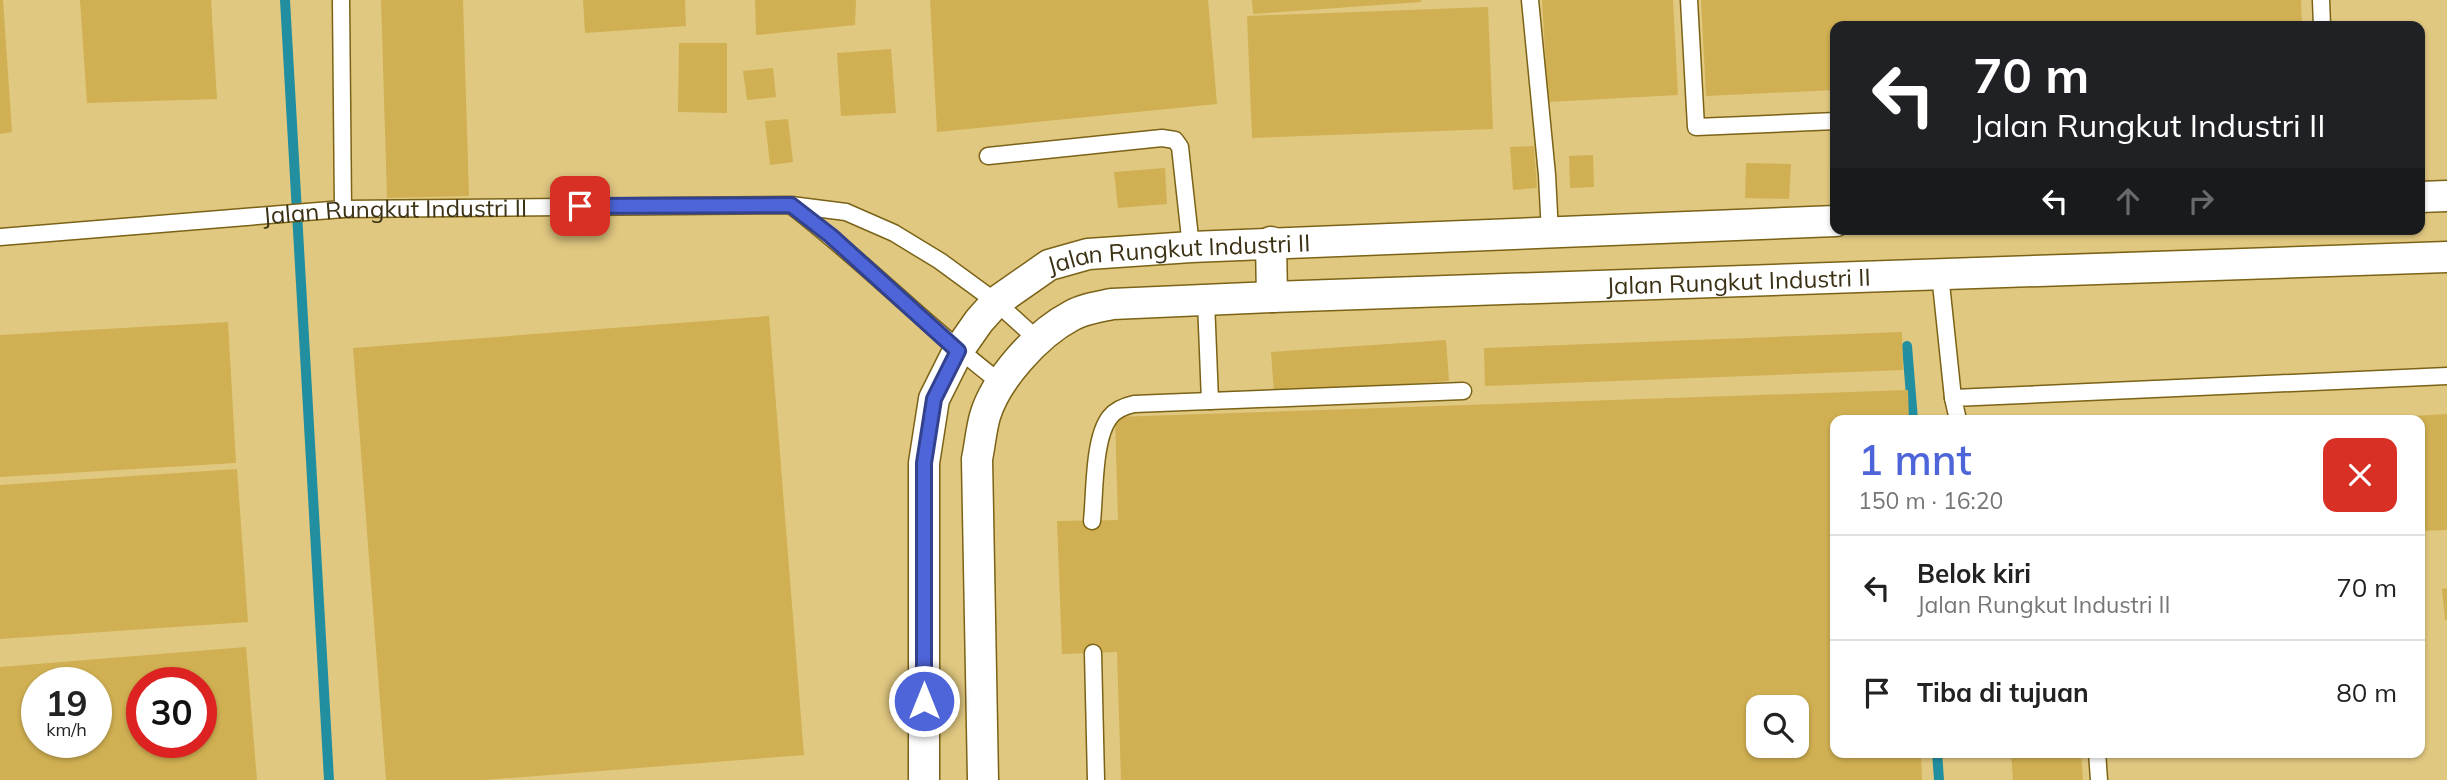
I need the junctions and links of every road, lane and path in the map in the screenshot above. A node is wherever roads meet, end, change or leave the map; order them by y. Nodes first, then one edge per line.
1 (341, 0) edge
2 (1530, 0) edge
3 (1689, 0) edge
4 (2321, 0) edge
5 (2322, 21) edge
6 (1830, 121) edge
7 (988, 156) dead end
8 (2447, 196) edge
9 (2425, 197) edge
10 (791, 205) junction
11 (343, 209) junction
12 (1830, 221) edge
13 (1550, 233) junction
14 (0, 237) edge
15 (1271, 242) junction
16 (1191, 247) junction
17 (2447, 257) edge
18 (1940, 274) junction
19 (1272, 297) junction
20 (1206, 301) junction
21 (996, 302) junction
22 (1038, 340) junction
23 (958, 351) junction
24 (2447, 376) edge
25 (1001, 383) junction
26 (1463, 391) dead end
27 (1953, 398) junction
28 (1210, 401) junction
29 (1957, 415) edge
30 (1092, 521) dead end
31 (1093, 653) dead end
32 (2097, 758) edge
33 (923, 780) edge
34 (983, 780) edge
35 (1096, 780) edge
36 (2099, 780) edge

1 - 11 lane
2 - 13 lane
3 - 6 lane
4 - 5 lane
7 - 16 lane
8 - 9 street
10 - 11 lane, Jalan Rungkut Industri II
10 - 21 lane, Jalan Rungkut Industri II
10 - 23 lane
11 - 14 lane, Jalan Rungkut Industri II
12 - 13 street, Jalan Rungkut Industri II
13 - 15 street, Jalan Rungkut Industri II
15 - 16 street, Jalan Rungkut Industri II
15 - 19 street
16 - 21 street, Jalan Rungkut Industri II
17 - 18 street, Jalan Rungkut Industri II
18 - 19 street, Jalan Rungkut Industri II
18 - 27 lane
19 - 20 street, Jalan Rungkut Industri II
20 - 22 street, Jalan Rungkut Industri II
20 - 28 lane
21 - 22 lane, Jalan Rungkut Industri II
21 - 23 street, Jalan Rungkut Industri II
22 - 25 street, Jalan Rungkut Industri II
23 - 25 lane
23 - 33 street, Jalan Rungkut Industri II
24 - 27 lane
25 - 34 street, Jalan Rungkut Industri II
26 - 28 lane
27 - 29 lane
28 - 30 lane
31 - 35 lane
32 - 36 lane

